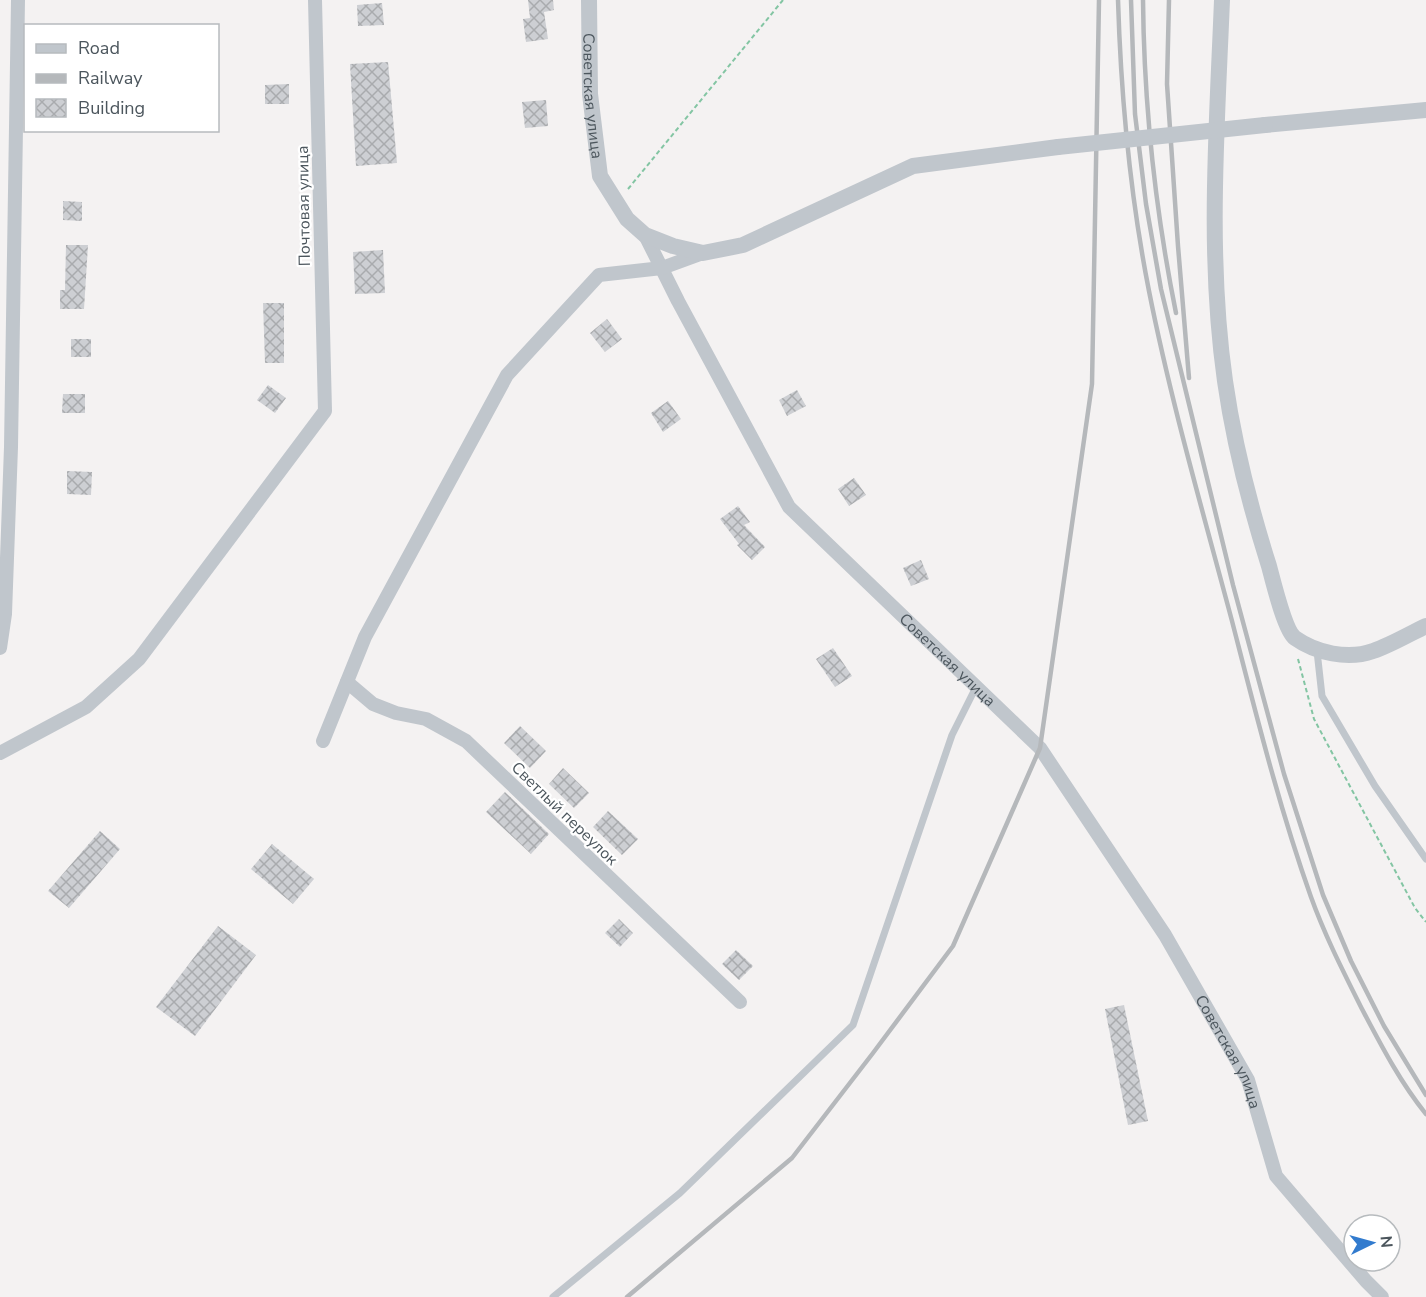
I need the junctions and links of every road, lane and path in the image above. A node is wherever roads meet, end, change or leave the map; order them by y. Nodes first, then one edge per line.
1 (18, 0) edge
2 (315, 0) edge
3 (589, 0) edge
4 (783, 0) edge
5 (1222, 0) edge
6 (1426, 110) edge
7 (617, 203) junction
8 (645, 235) junction
9 (703, 253) junction
10 (662, 268) junction
11 (1426, 626) edge
12 (1292, 636) junction
13 (0, 648) edge
14 (1317, 651) junction
15 (347, 682) junction
16 (976, 687) junction
17 (323, 741) dead end
18 (0, 753) edge
19 (1426, 859) edge
20 (1426, 922) edge
21 (740, 1002) dead end
22 (553, 1297) edge
23 (1382, 1297) edge

1 - 13 street
2 - 18 street, Почтовая улица
3 - 7 street, Советская улица
4 - 7 path
5 - 12 street
6 - 9 street, bridge
7 - 8 street, Советская улица
8 - 9 street
8 - 10 street, Советская улица
9 - 10 street
10 - 15 street
10 - 16 street, Советская улица
11 - 14 street
12 - 14 street
12 - 20 path
14 - 19 lane
15 - 17 street
15 - 21 street, Светлый переулок
16 - 22 lane
16 - 23 street, Советская улица

